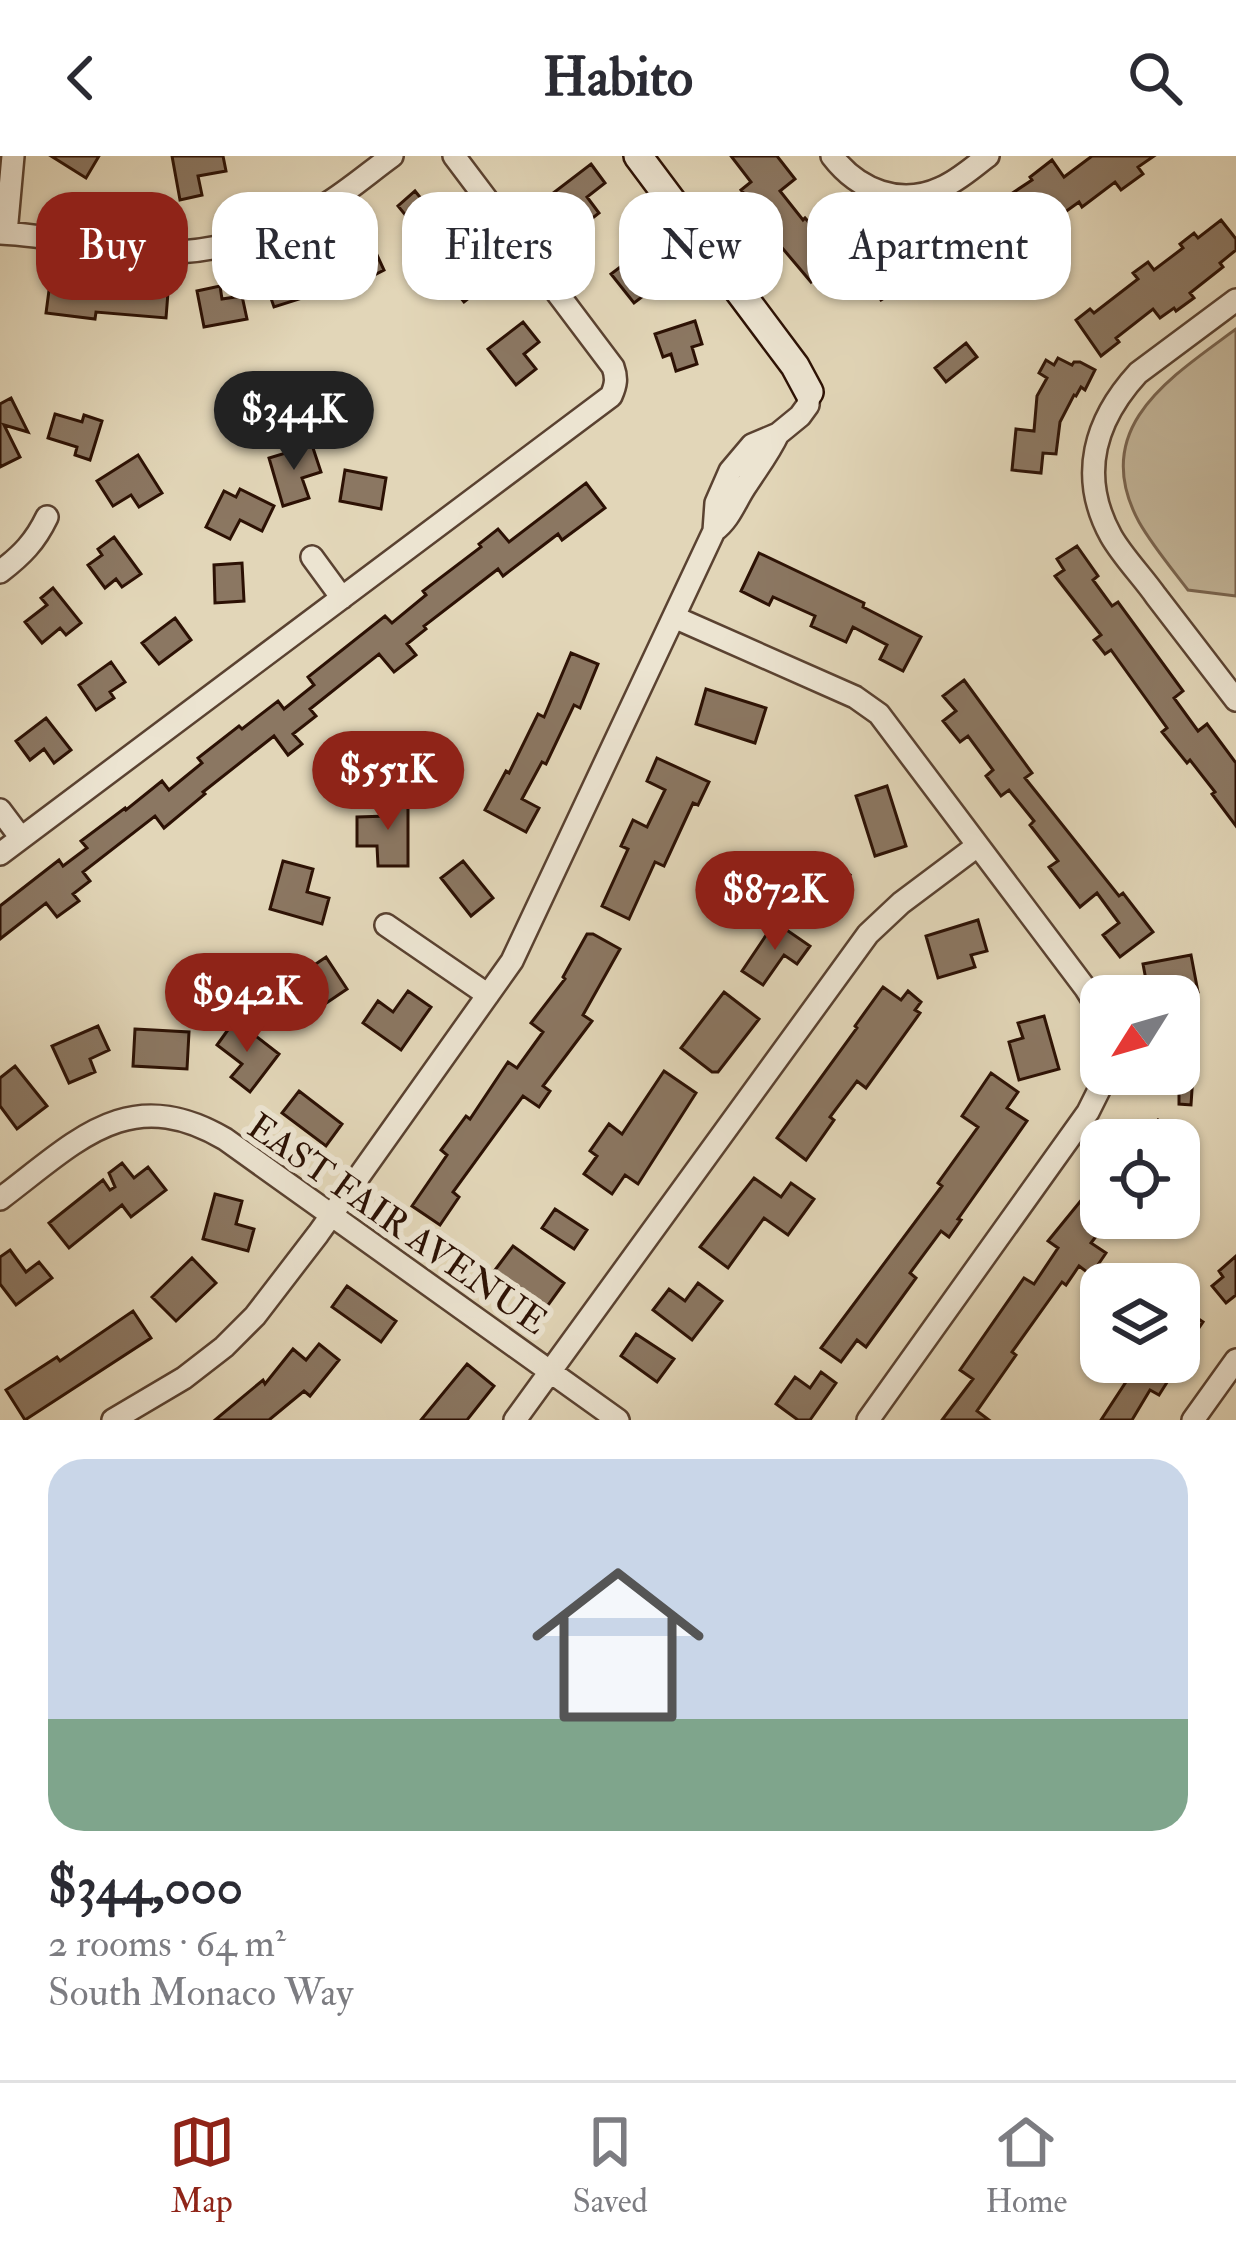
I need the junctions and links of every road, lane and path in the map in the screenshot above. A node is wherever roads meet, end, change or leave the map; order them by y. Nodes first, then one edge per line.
1 (13, 156) edge
2 (392, 156) edge
3 (454, 156) edge
4 (638, 156) edge
5 (832, 156) edge
6 (988, 156) edge
7 (3, 233) edge
8 (1236, 300) edge
9 (809, 392) joint
10 (47, 517) dead end
11 (312, 557) dead end
12 (0, 572) edge
13 (342, 598) junction
14 (674, 617) junction
15 (1236, 700) edge
16 (0, 810) edge
17 (21, 838) junction
18 (977, 846) junction
19 (0, 854) edge
20 (386, 925) dead end
21 (1080, 980) edge
22 (488, 995) junction
23 (1096, 1095) edge
24 (2, 1194) edge
25 (331, 1215) junction
26 (1236, 1360) edge
27 (551, 1372) junction
28 (113, 1420) edge
29 (515, 1420) edge
30 (618, 1420) edge
31 (868, 1420) edge
32 (1193, 1420) edge

1 - 7 street
2 - 7 street
3 - 13 street
4 - 9 street
5 - 6 street
8 - 15 street
9 - 14 street
10 - 12 street
11 - 13 street
13 - 17 street
14 - 18 street
14 - 22 street
16 - 17 street
17 - 19 street
18 - 21 street
18 - 27 street
20 - 22 street
22 - 25 street
23 - 31 street
24 - 25 street, EAST FAIR AVENUE
25 - 27 street, EAST FAIR AVENUE
25 - 28 street
26 - 32 street
27 - 29 street
27 - 30 street, EAST FAIR AVENUE

